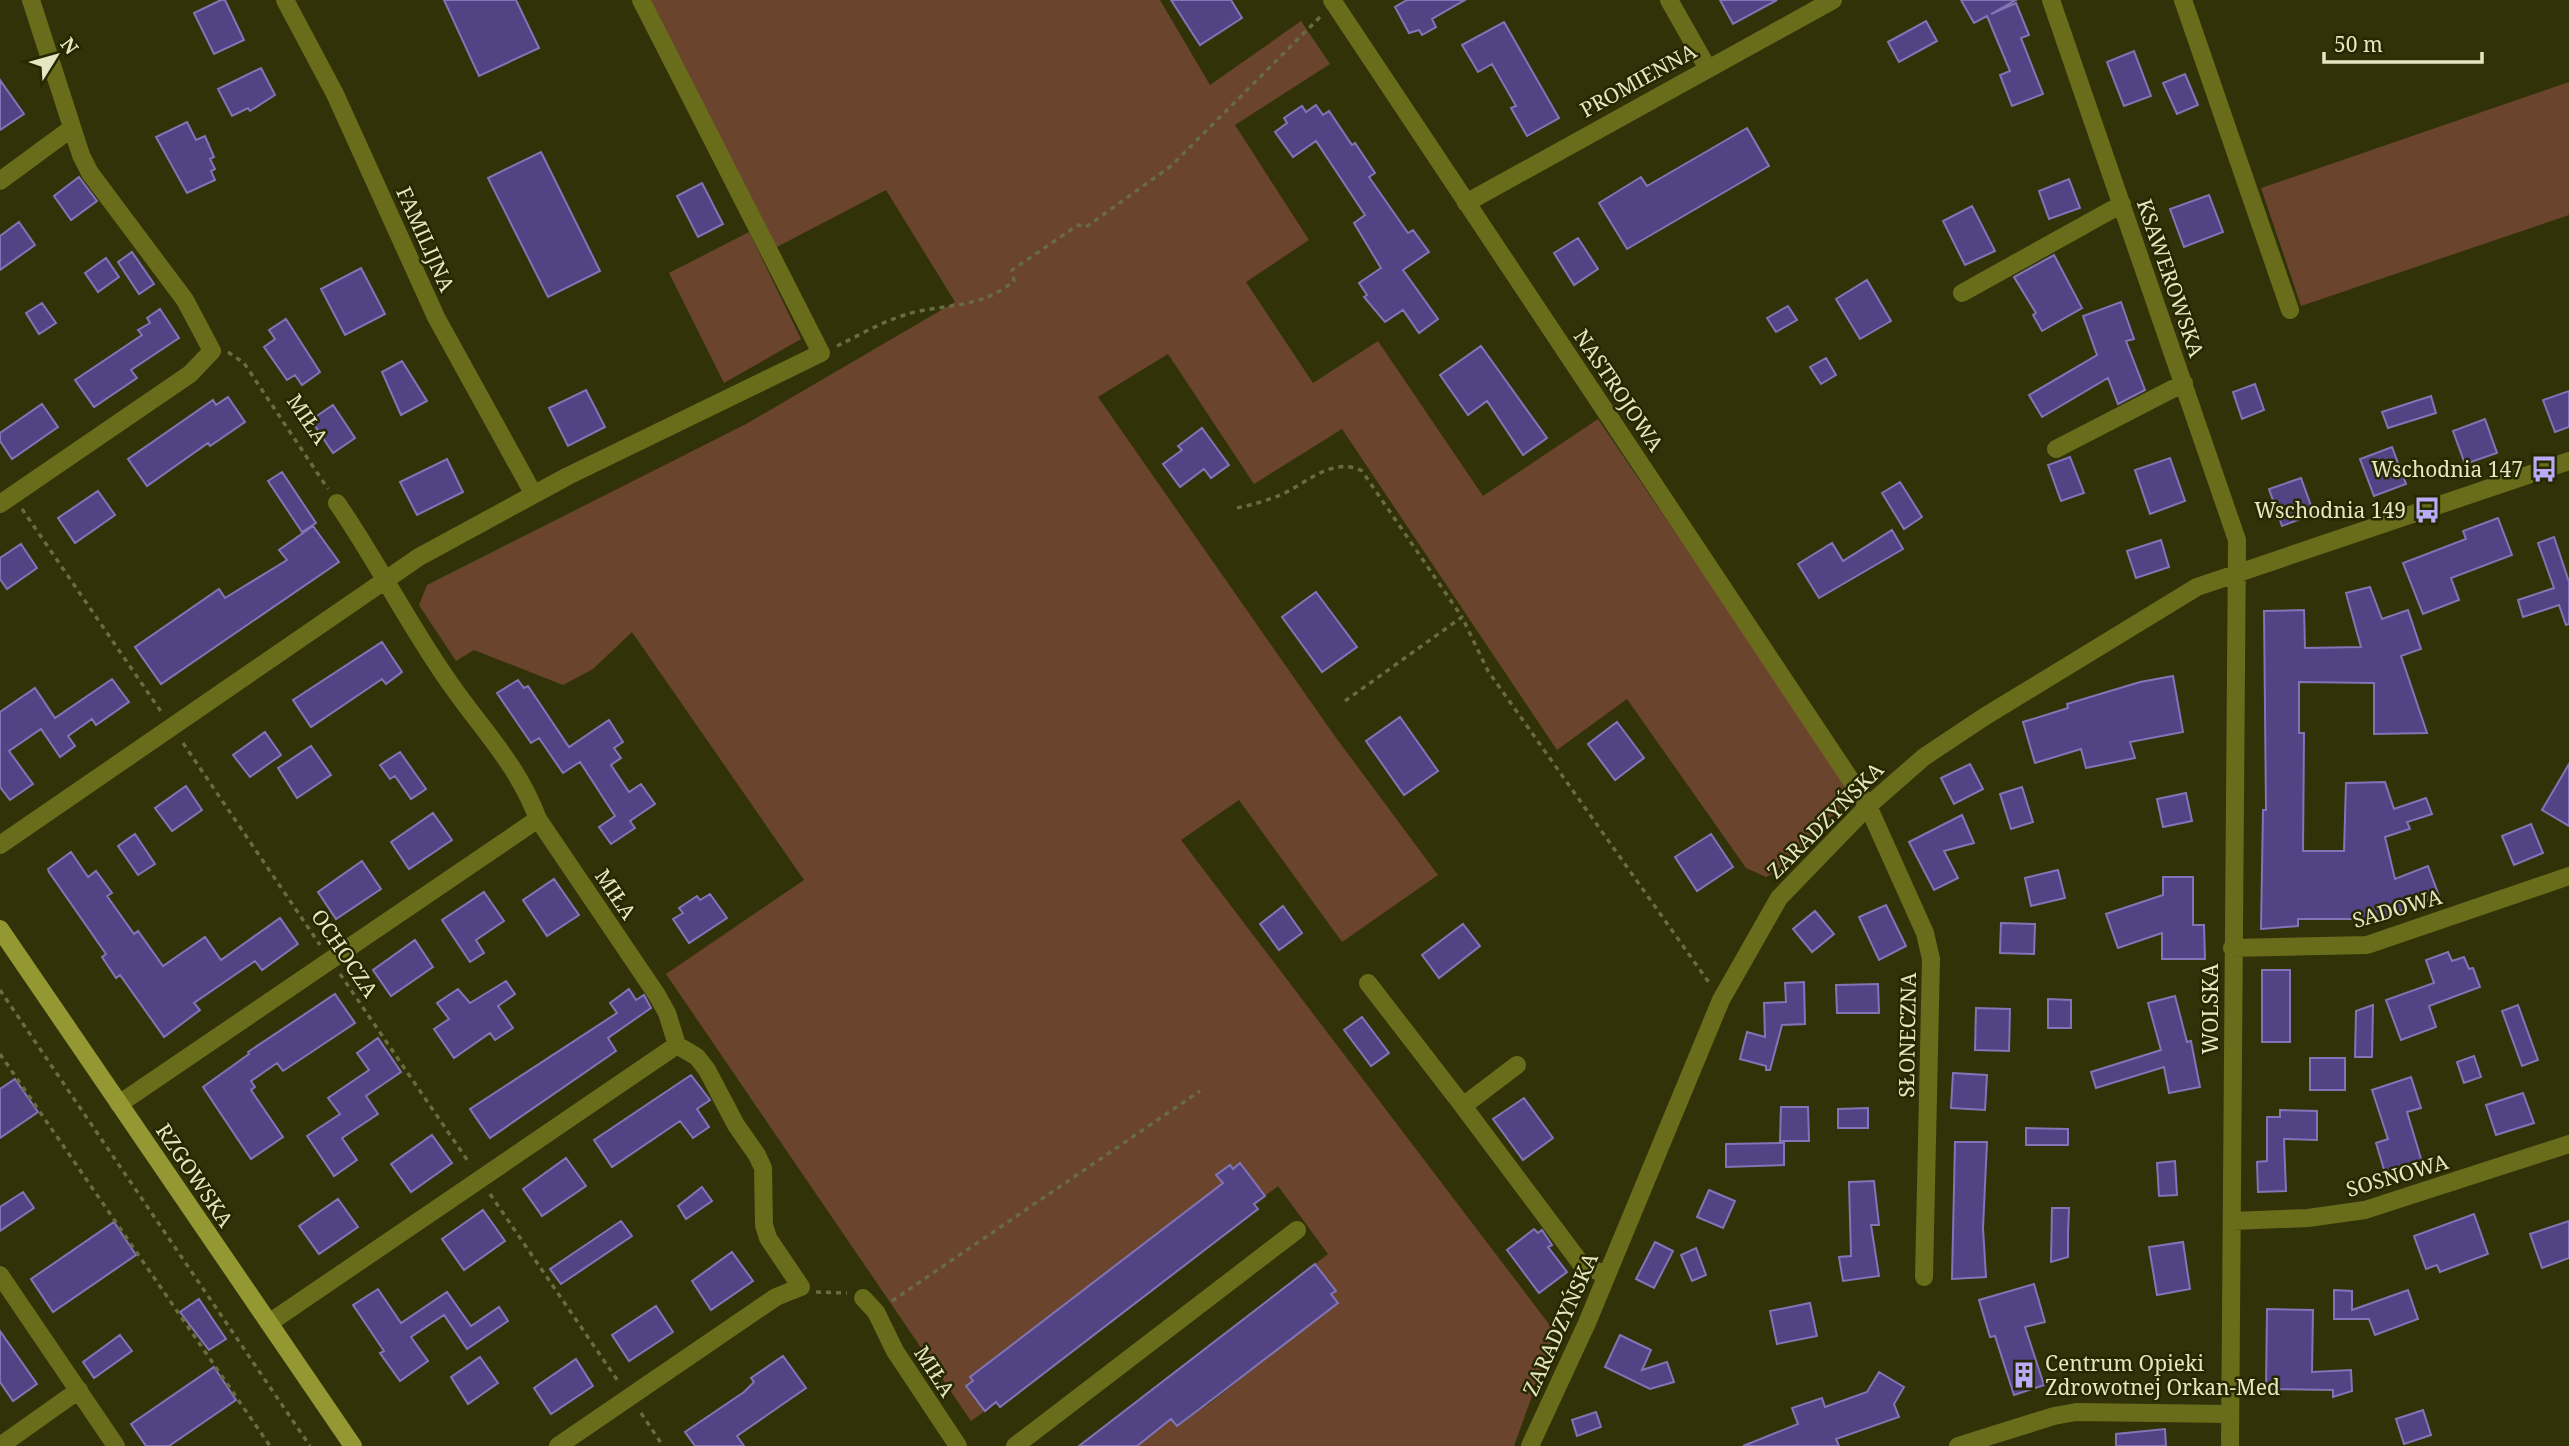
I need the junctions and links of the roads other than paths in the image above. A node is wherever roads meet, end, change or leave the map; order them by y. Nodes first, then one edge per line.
1 (32, 0) edge
2 (285, 0) edge
3 (641, 0) edge
4 (1669, 0) edge
5 (1833, 0) edge
6 (2051, 0) edge
7 (2183, 0) edge
8 (1333, 1) edge
9 (1707, 67) junction
10 (72, 128) junction
11 (0, 181) edge
12 (1466, 203) junction
13 (2122, 204) junction
14 (1962, 293) dead end
15 (2290, 310) dead end
16 (2183, 383) junction
17 (2056, 449) dead end
18 (2569, 461) edge
19 (533, 494) junction
20 (6, 500) edge
21 (337, 503) road end
22 (2238, 573) junction
23 (388, 579) junction
24 (1868, 806) junction
25 (538, 819) junction
26 (0, 845) edge
27 (2569, 876) edge
28 (0, 929) edge
29 (2232, 948) junction
30 (1368, 983) dead end
31 (677, 1045) junction
32 (1517, 1065) dead end
33 (120, 1104) junction
34 (1463, 1106) junction
35 (2569, 1144) edge
36 (2232, 1222) junction
37 (1297, 1230) dead end
38 (0, 1275) edge
39 (1607, 1275) junction
40 (1924, 1278) dead end
41 (863, 1298) road end
42 (269, 1323) junction
43 (79, 1390) junction
44 (2230, 1414) junction
45 (0, 1446) edge
46 (116, 1446) edge
47 (353, 1446) edge
48 (558, 1446) edge
49 (958, 1446) edge
50 (1016, 1446) edge
51 (1530, 1446) edge
52 (1958, 1446) edge
53 (2231, 1446) edge

1 - 10 street
2 - 19 street, FAMILIJNA
3 - 19 street
4 - 9 street
5 - 9 street, PROMIENNA
6 - 13 street, KSAWEROWSKA
7 - 15 street
8 - 12 street, NASTROJOWA
9 - 12 street, PROMIENNA
10 - 11 street
10 - 20 street
12 - 24 street, NASTROJOWA
13 - 14 street
13 - 16 street, KSAWEROWSKA
16 - 17 street
16 - 22 street, KSAWEROWSKA
18 - 22 street, ZARADZYŃSKA
19 - 23 street
21 - 23 street, MIŁA
22 - 24 street, ZARADZYŃSKA
22 - 29 street, WOLSKA
23 - 25 street, MIŁA
23 - 26 street
24 - 39 street, ZARADZYŃSKA
24 - 40 street, SŁONECZNA
25 - 31 street, MIŁA
25 - 33 street
27 - 29 street, SADOWA
28 - 33 main road, RZGOWSKA
29 - 36 street, WOLSKA
30 - 34 street
31 - 42 street
31 - 48 street
32 - 34 street
33 - 42 main road, RZGOWSKA
34 - 39 street
35 - 36 street, SOSNOWA
36 - 44 street, WOLSKA
37 - 50 street
38 - 43 street
39 - 51 street, ZARADZYŃSKA
41 - 49 street, MIŁA
42 - 47 main road, RZGOWSKA
43 - 45 street
43 - 46 street
44 - 52 street
44 - 53 street, WOLSKA

